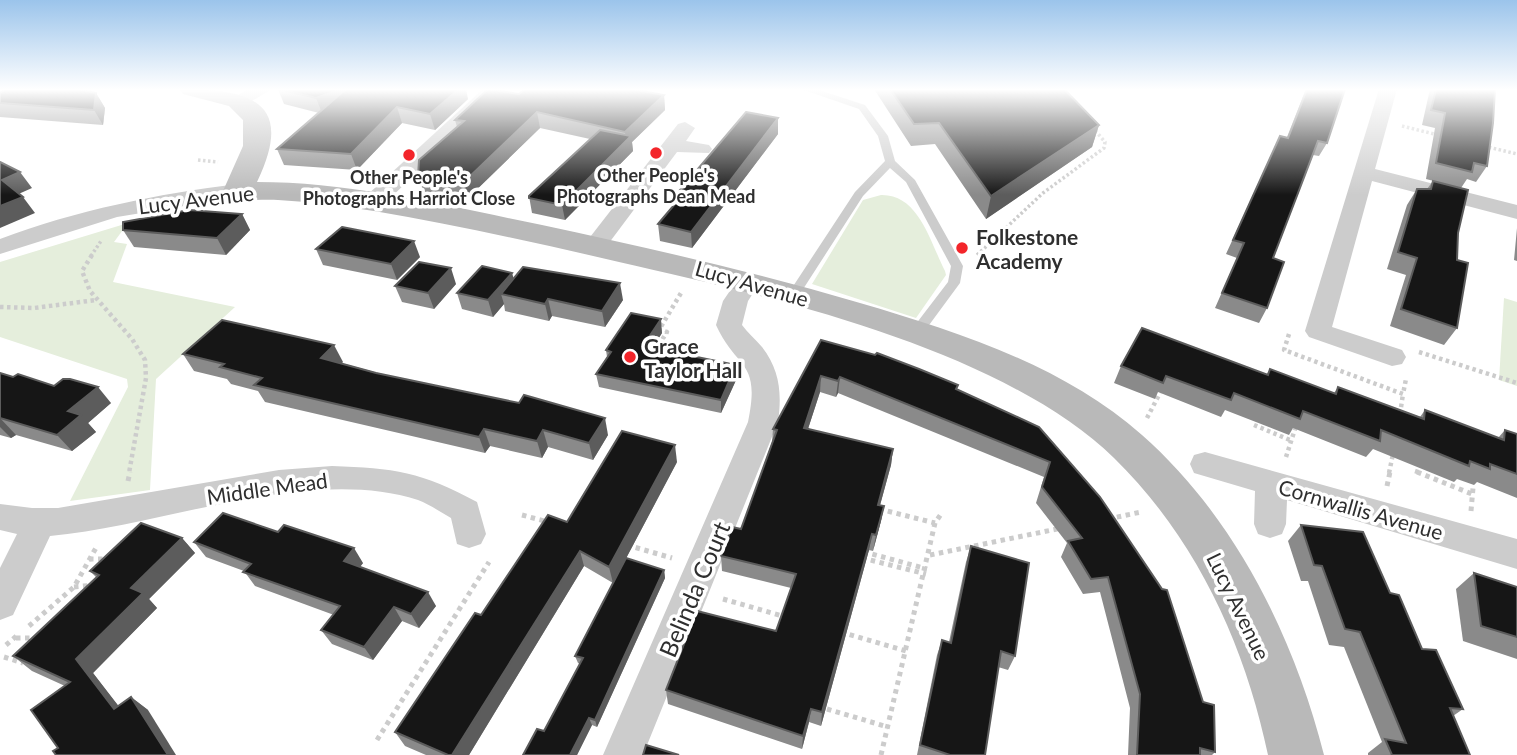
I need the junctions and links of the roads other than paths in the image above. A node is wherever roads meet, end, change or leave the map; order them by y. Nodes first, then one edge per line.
1 (257, 124) edge
2 (456, 124) edge
3 (874, 124) edge
4 (1378, 124) edge
5 (702, 149) dead end
6 (890, 162) junction
7 (1364, 173) junction
8 (232, 177) junction
9 (373, 202) junction
10 (1517, 212) edge
11 (595, 246) junction
12 (0, 247) edge
13 (749, 281) junction
14 (794, 294) junction
15 (916, 333) junction
16 (1402, 354) road end
17 (1205, 464) dead end
18 (1278, 470) junction
19 (0, 517) edge
20 (39, 523) junction
21 (1270, 524) dead end
22 (469, 534) dead end
23 (1517, 555) edge
24 (0, 604) edge
25 (623, 755) edge
26 (1296, 755) edge

1 - 8 street
2 - 9 street
3 - 6 lane
4 - 7 street
5 - 11 street
6 - 14 lane
6 - 15 lane
7 - 10 street
7 - 16 street
8 - 9 street, Lucy Avenue
8 - 12 street, Lucy Avenue
9 - 11 street, Lucy Avenue
11 - 13 street, Lucy Avenue
13 - 14 street, Lucy Avenue
13 - 25 street, Belinda Court
14 - 15 street, Lucy Avenue
15 - 26 street, Lucy Avenue
17 - 18 street, Cornwallis Avenue
18 - 21 street
18 - 23 street, Cornwallis Avenue
19 - 20 street, Middle Mead
20 - 22 street, Middle Mead
20 - 24 street

